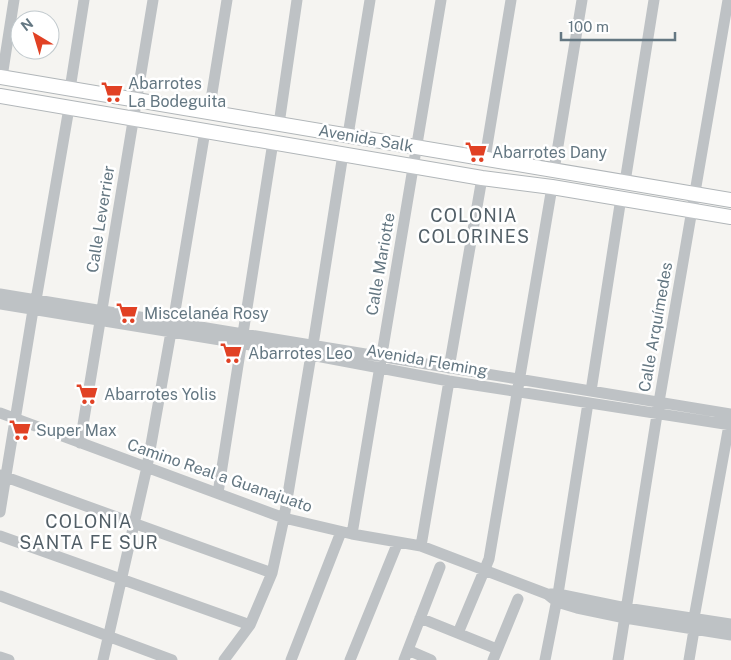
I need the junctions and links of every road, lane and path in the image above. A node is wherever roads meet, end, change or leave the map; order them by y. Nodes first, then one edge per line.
1 (14, 0) edge
2 (84, 0) edge
3 (153, 0) edge
4 (227, 0) edge
5 (297, 0) edge
6 (370, 0) edge
7 (441, 0) edge
8 (511, 0) edge
9 (582, 0) edge
10 (654, 0) edge
11 (728, 0) edge
12 (1, 77) edge
13 (70, 89) junction
14 (0, 96) edge
15 (136, 100) junction
16 (69, 108) junction
17 (209, 112) junction
18 (133, 119) junction
19 (279, 124) junction
20 (206, 131) junction
21 (348, 135) junction
22 (273, 142) junction
23 (416, 147) junction
24 (343, 154) junction
25 (484, 158) junction
26 (413, 166) junction
27 (554, 170) junction
28 (482, 178) junction
29 (624, 182) junction
30 (552, 186) junction
31 (694, 194) junction
32 (622, 198) junction
33 (731, 200) edge
34 (692, 210) junction
35 (731, 217) edge
36 (0, 294) edge
37 (0, 304) edge
38 (34, 305) junction
39 (101, 316) junction
40 (172, 327) junction
41 (243, 339) junction
42 (312, 350) junction
43 (381, 356) junction
44 (449, 368) junction
45 (379, 369) junction
46 (519, 379) junction
47 (449, 381) junction
48 (517, 392) junction
49 (589, 397) junction
50 (658, 408) junction
51 (0, 413) edge
52 (730, 416) edge
53 (15, 419) junction
54 (80, 443) junction
55 (146, 467) junction
56 (3, 477) edge
57 (218, 493) junction
58 (0, 512) edge
59 (284, 518) junction
60 (134, 523) junction
61 (346, 533) junction
62 (0, 536) edge
63 (398, 542) junction
64 (421, 546) junction
65 (440, 567) dead end
66 (485, 571) junction
67 (272, 573) junction
68 (120, 580) junction
69 (0, 596) edge
70 (554, 597) junction
71 (518, 599) dead end
72 (626, 613) junction
73 (420, 618) junction
74 (694, 624) junction
75 (731, 624) edge
76 (250, 625) junction
77 (458, 634) junction
78 (109, 635) junction
79 (731, 635) edge
80 (495, 654) edge
81 (406, 655) edge
82 (0, 657) edge
83 (9, 660) edge
84 (103, 660) edge
85 (172, 660) edge
86 (224, 660) edge
87 (290, 660) edge
88 (350, 660) edge
89 (431, 660) edge
90 (546, 660) edge
91 (618, 660) edge
92 (689, 660) edge

1 - 12 street
2 - 13 street
3 - 15 street, Calle Leverrier
4 - 17 street
5 - 19 street
6 - 21 street
7 - 23 street, Calle Mariotte
8 - 25 street
9 - 27 street
10 - 29 street
11 - 31 street, Calle Arquímedes
12 - 13 main road, Avenida Salk
13 - 15 main road, Avenida Salk
14 - 16 main road, Avenida Salk
15 - 17 main road, Avenida Salk
15 - 18 street, Calle Leverrier
16 - 18 main road, Avenida Salk
16 - 38 street
17 - 19 main road, Avenida Salk
18 - 20 main road, Avenida Salk
18 - 39 street, Calle Leverrier
19 - 21 main road, Avenida Salk
20 - 22 main road, Avenida Salk
20 - 40 street
21 - 23 main road, Avenida Salk
22 - 24 main road, Avenida Salk
22 - 41 street
23 - 25 main road, Avenida Salk
23 - 26 street, Calle Mariotte
24 - 26 main road, Avenida Salk
24 - 42 street
25 - 27 main road, Avenida Salk
26 - 28 main road, Avenida Salk
26 - 43 street, Calle Mariotte
27 - 29 main road, Avenida Salk
28 - 30 main road, Avenida Salk
28 - 44 street
29 - 31 main road, Avenida Salk
30 - 32 main road, Avenida Salk
30 - 46 street
31 - 33 main road, Avenida Salk
31 - 34 street, Calle Arquímedes
32 - 34 main road, Avenida Salk
32 - 49 street
34 - 35 main road, Avenida Salk
34 - 50 street, Calle Arquímedes
36 - 38 street, Avenida Fleming
37 - 38 street, Avenida Fleming
38 - 39 street, Avenida Fleming
38 - 53 street
39 - 40 street, Avenida Fleming
39 - 54 street, Calle Leverrier
40 - 41 street, Avenida Fleming
40 - 55 street
41 - 42 street, Avenida Fleming
41 - 57 street
42 - 43 street, Avenida Fleming
42 - 45 street, Avenida Fleming
42 - 59 street
43 - 44 street, Avenida Fleming
43 - 45 street, Calle Mariotte
44 - 46 street, Avenida Fleming
45 - 47 street, Avenida Fleming
45 - 61 street, Calle Mariotte
46 - 48 street
46 - 49 street, Avenida Fleming
47 - 48 street, Avenida Fleming
47 - 64 street
48 - 49 street, Avenida Fleming
48 - 66 street
49 - 50 street, Avenida Fleming
49 - 70 street
50 - 52 street, Avenida Fleming
50 - 72 street, Calle Arquímedes
51 - 53 street, Camino Real a Guanajuato
52 - 74 street
53 - 54 street, Camino Real a Guanajuato
53 - 56 street
54 - 55 street, Camino Real a Guanajuato
55 - 57 street, Camino Real a Guanajuato
55 - 60 street
56 - 58 street
56 - 60 street
57 - 59 street, Camino Real a Guanajuato
59 - 61 street, Camino Real a Guanajuato
59 - 67 street
60 - 67 street
60 - 68 street
61 - 63 street, Camino Real a Guanajuato
61 - 87 street, Calle Mariotte
62 - 68 street
63 - 64 street, Camino Real a Guanajuato
63 - 88 street
64 - 66 street, Camino Real a Guanajuato
65 - 73 street
66 - 70 street, Camino Real a Guanajuato
66 - 77 street
67 - 76 street
68 - 76 street
68 - 78 street
69 - 78 street
70 - 72 street, Camino Real a Guanajuato
70 - 90 street
71 - 80 street
72 - 74 street, Camino Real a Guanajuato
72 - 91 street, Calle Arquímedes
73 - 77 street
73 - 81 street
74 - 75 street, Camino Real a Guanajuato
74 - 79 street, Camino Real a Guanajuato
74 - 92 street
76 - 86 street
77 - 80 street
78 - 84 street
78 - 85 street
81 - 89 street
82 - 83 street

